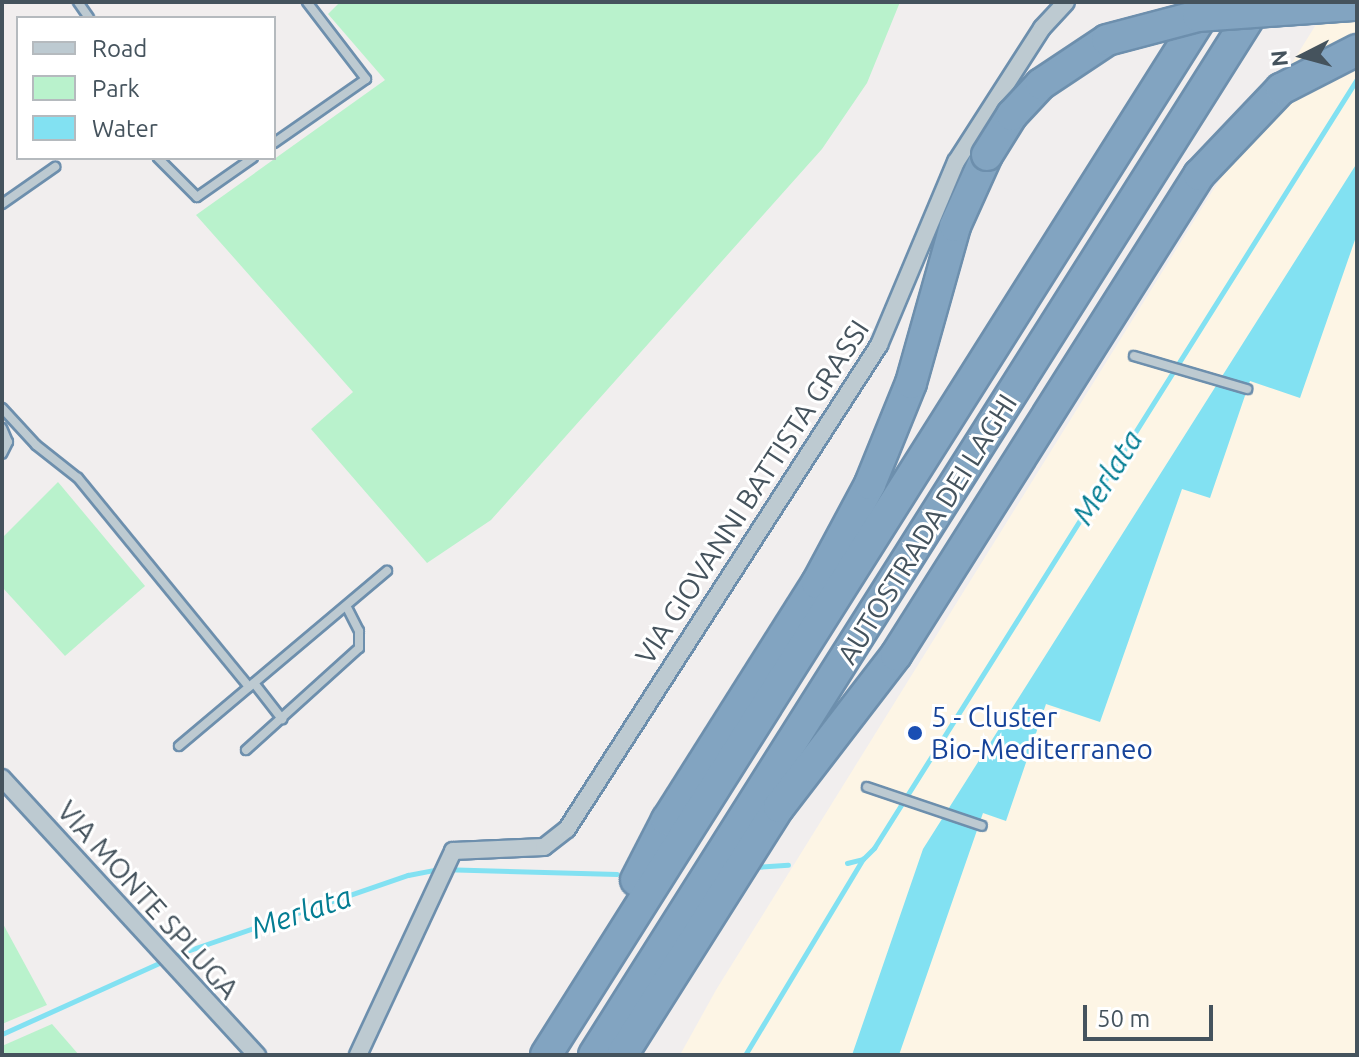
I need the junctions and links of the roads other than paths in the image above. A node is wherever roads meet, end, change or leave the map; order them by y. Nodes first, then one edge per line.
1 (307, 2) edge
2 (1066, 2) edge
3 (1211, 2) edge
4 (1259, 2) edge
5 (1357, 5) edge
6 (1357, 50) edge
7 (276, 142) edge
8 (160, 160) edge
9 (250, 160) edge
10 (55, 167) dead end
11 (2, 204) edge
12 (1134, 356) dead end
13 (1247, 389) dead end
14 (2, 408) edge
15 (2, 428) edge
16 (2, 454) edge
17 (387, 571) dead end
18 (346, 606) junction
19 (252, 685) junction
20 (282, 719) junction
21 (179, 746) dead end
22 (246, 750) dead end
23 (2, 778) edge
24 (867, 787) dead end
25 (982, 826) dead end
26 (553, 1044) edge
27 (257, 1055) edge
28 (358, 1055) edge
29 (594, 1055) edge
30 (622, 1055) edge

1 - 7 lane
2 - 28 street, VIA GIOVANNI BATTISTA GRASSI
3 - 26 highway, AUTOSTRADA DEI LAGHI
4 - 29 highway, AUTOSTRADA DEI LAGHI
5 - 26 highway, bridge
6 - 30 highway
8 - 9 lane
10 - 11 lane
12 - 13 lane
14 - 19 lane
15 - 16 lane
17 - 18 lane
18 - 19 lane
18 - 20 lane
19 - 20 lane
19 - 21 lane
20 - 22 lane
23 - 27 street, VIA MONTE SPLUGA
24 - 25 lane

